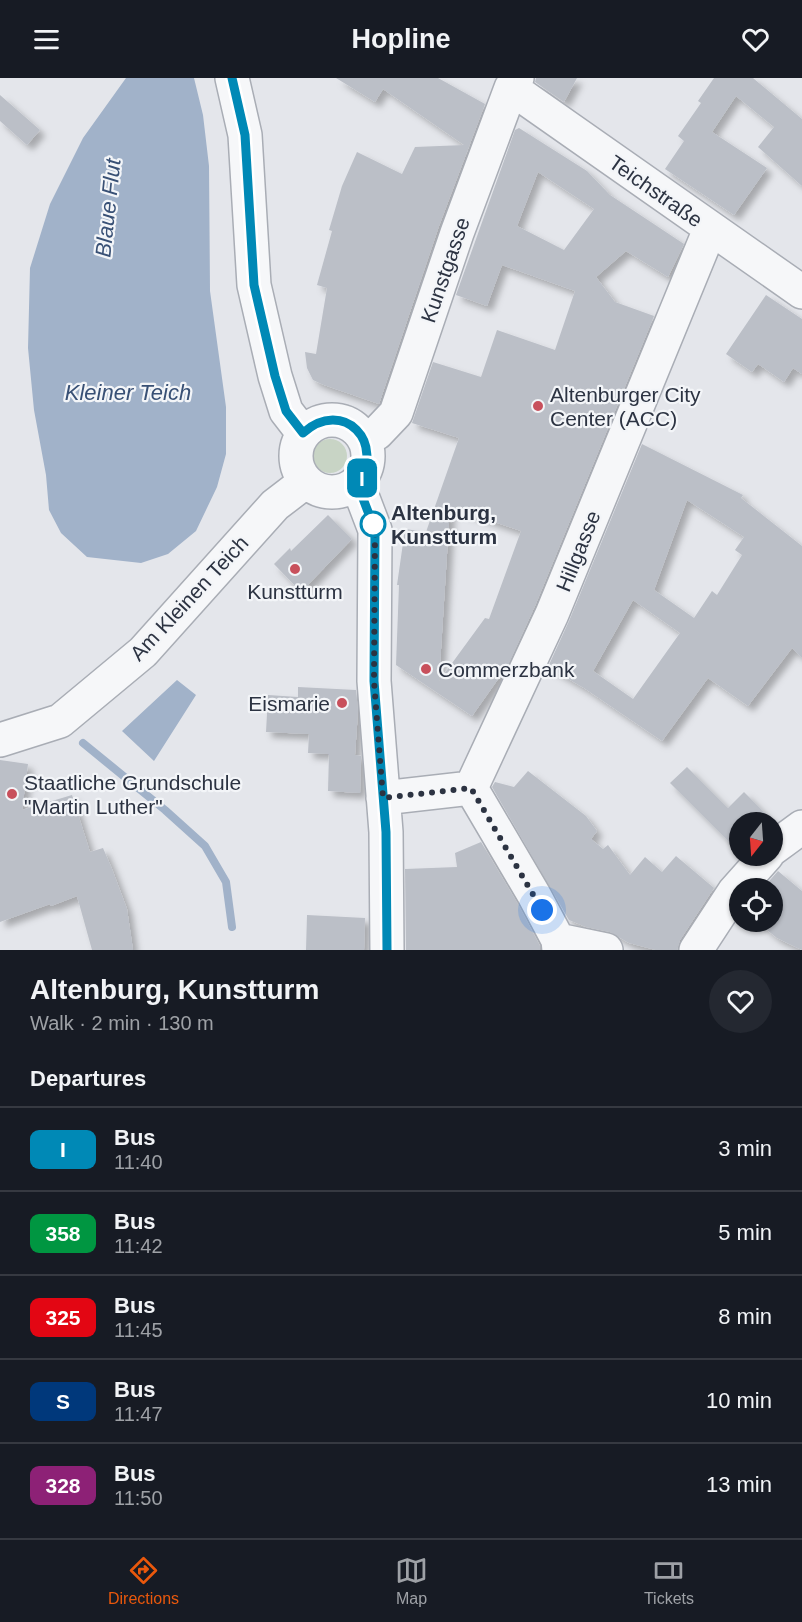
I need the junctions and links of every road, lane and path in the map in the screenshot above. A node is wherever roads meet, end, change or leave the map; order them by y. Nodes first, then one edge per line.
1 (232, 78) edge
2 (512, 81) edge
3 (710, 229) junction
4 (802, 292) edge
5 (303, 433) junction
6 (365, 440) junction
7 (305, 482) junction
8 (356, 486) junction
9 (0, 740) edge
10 (471, 788) junction
11 (383, 798) junction
12 (802, 827) edge
13 (783, 841) edge
14 (757, 866) edge
15 (559, 945) edge
16 (387, 950) edge
17 (606, 950) edge
18 (696, 950) edge

1 - 5 street
2 - 3 street, Teichstraße
2 - 6 street, Kunstgasse
3 - 4 street, Teichstraße
3 - 10 street, Hillgasse
5 - 6 street
5 - 7 street
6 - 8 street
7 - 8 street
7 - 9 street, Am Kleinen Teich
8 - 11 street
10 - 11 street
10 - 15 street
11 - 16 street
12 - 13 street
14 - 18 street
15 - 17 street

